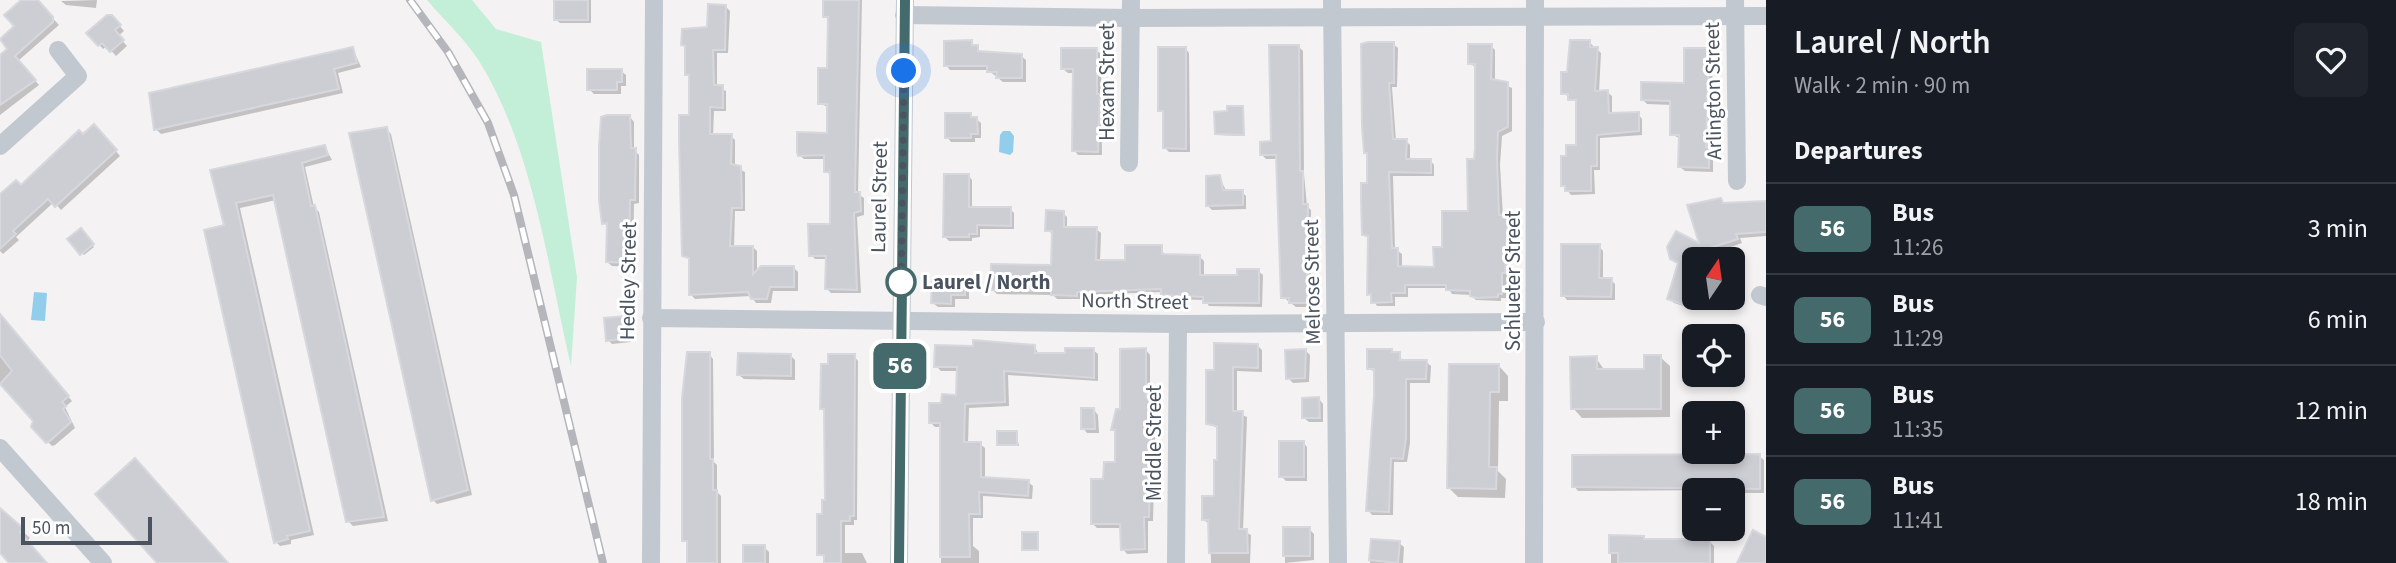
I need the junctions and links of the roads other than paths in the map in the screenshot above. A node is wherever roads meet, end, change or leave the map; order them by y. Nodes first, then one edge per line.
1 (654, 0) edge
2 (1535, 7) edge
3 (904, 8) edge
4 (1332, 8) edge
5 (1735, 8) edge
6 (1131, 9) edge
7 (1766, 16) edge
8 (58, 50) dead end
9 (0, 146) edge
10 (1129, 163) dead end
11 (1737, 181) dead end
12 (650, 318) junction
13 (900, 320) junction
14 (1336, 323) junction
15 (1536, 323) junction
16 (1178, 324) junction
17 (0, 448) edge
18 (103, 563) edge
19 (651, 563) edge
20 (899, 563) edge
21 (1176, 563) edge
22 (1338, 563) edge
23 (1534, 563) edge

1 - 12 street, Hedley Street
2 - 4 street
2 - 5 street
2 - 15 street, Schlueter Street
3 - 6 street
3 - 13 street, Laurel Street
4 - 6 street
4 - 14 street, Melrose Street
5 - 7 street
5 - 11 street, Arlington Street
6 - 10 street, Hexam Street
8 - 9 street
12 - 13 street, North Street
12 - 19 street, Hedley Street
13 - 16 street, North Street
13 - 20 street, Laurel Street
14 - 15 street, North Street
14 - 16 street, North Street
14 - 22 street, Melrose Street
15 - 23 street, Schlueter Street
16 - 21 street, Middle Street
17 - 18 street

